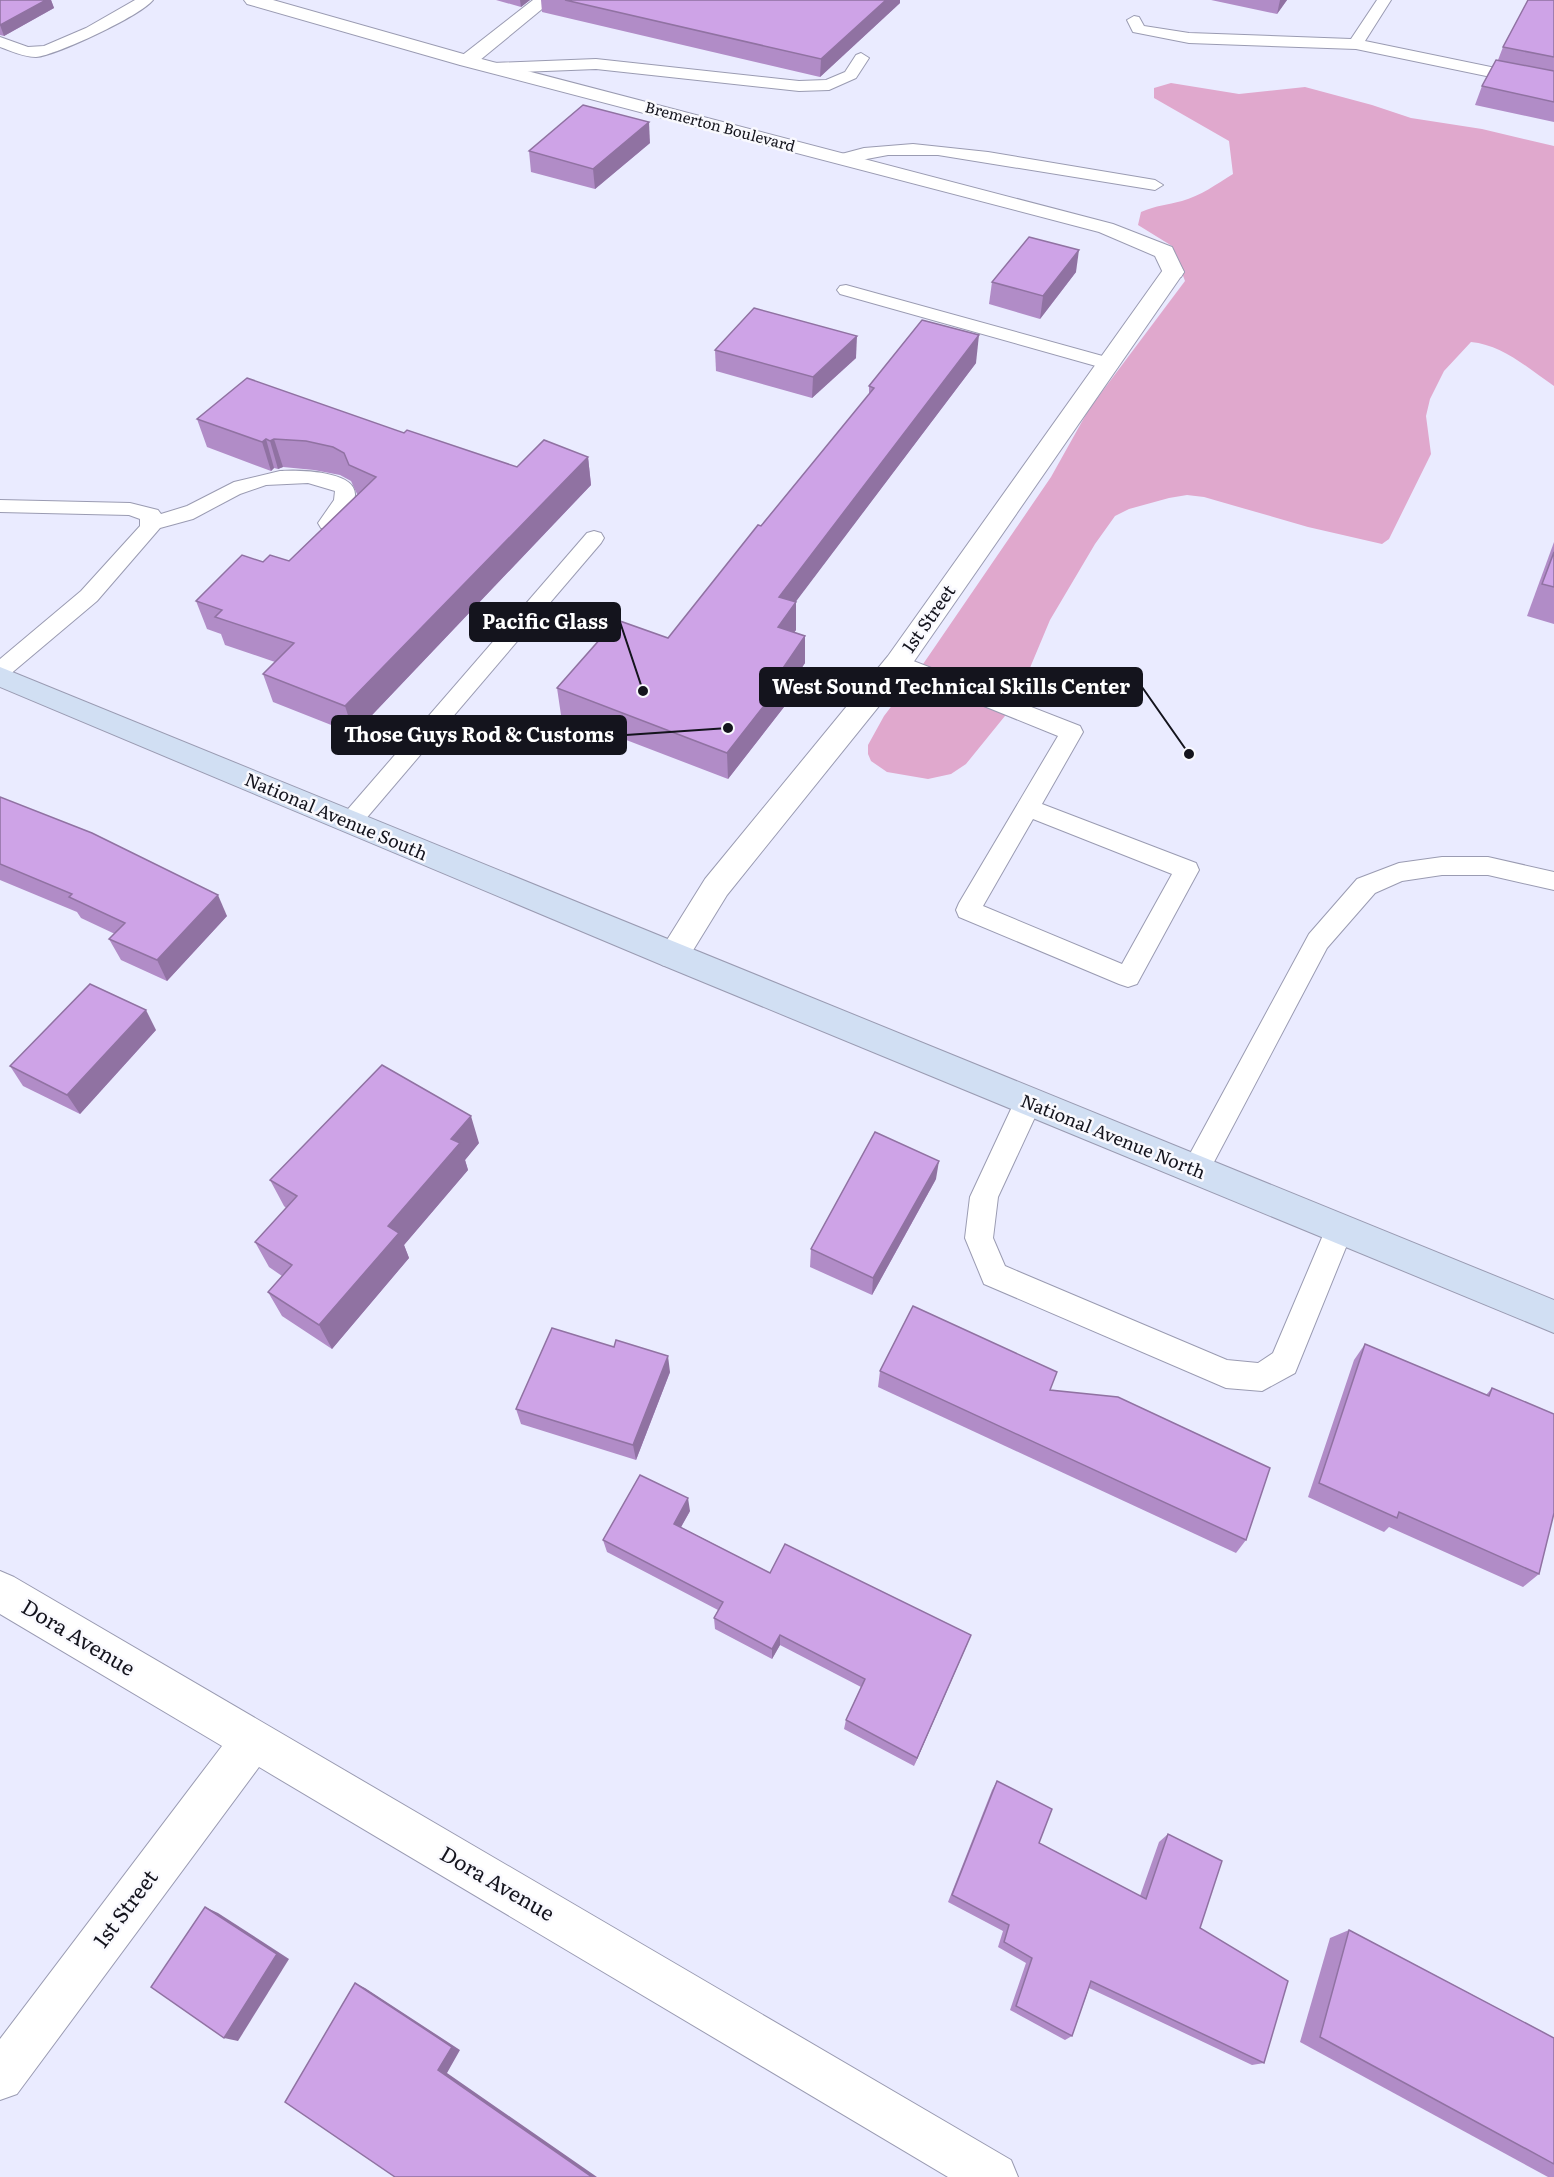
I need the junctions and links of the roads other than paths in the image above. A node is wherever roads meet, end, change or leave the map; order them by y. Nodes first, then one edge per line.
1 (146, 0) edge
2 (253, 0) edge
3 (544, 0) edge
4 (1384, 0) edge
5 (1134, 20) dead end
6 (0, 42) edge
7 (1356, 44) junction
8 (861, 58) dead end
9 (467, 61) junction
10 (493, 68) junction
11 (1554, 85) edge
12 (840, 159) junction
13 (1155, 185) dead end
14 (1173, 272) joint
15 (846, 291) dead end
16 (1110, 364) junction
17 (0, 506) edge
18 (150, 522) junction
19 (328, 523) edge
20 (594, 538) dead end
21 (898, 663) junction
22 (0, 671) edge
23 (0, 676) edge
24 (1028, 808) junction
25 (350, 822) junction
26 (1554, 881) edge
27 (672, 956) junction
28 (1028, 1102) junction
29 (1195, 1171) junction
30 (1339, 1230) junction
31 (1554, 1317) edge
32 (0, 1591) edge
33 (252, 1741) junction
34 (0, 2077) edge
35 (994, 2177) edge

1 - 6 lane
2 - 9 street, Bremerton Boulevard
3 - 9 street
4 - 7 lane
5 - 7 lane
7 - 11 lane
8 - 10 lane
9 - 10 street, Bremerton Boulevard
10 - 12 street, Bremerton Boulevard
12 - 13 lane
12 - 14 street, Bremerton Boulevard
14 - 16 street, 1st Street
15 - 16 lane
16 - 21 street, 1st Street
17 - 18 lane
18 - 19 lane
18 - 22 lane
20 - 25 lane
21 - 24 lane
21 - 27 street, 1st Street
23 - 25 main road, National Avenue South
24 - 24 lane
25 - 27 main road, National Avenue South
26 - 29 lane
27 - 28 main road, National Avenue North
28 - 29 main road, National Avenue North
28 - 30 lane
29 - 30 main road, National Avenue North
30 - 31 main road, National Avenue North
32 - 33 street, Dora Avenue
33 - 34 street, 1st Street
33 - 35 street, Dora Avenue

